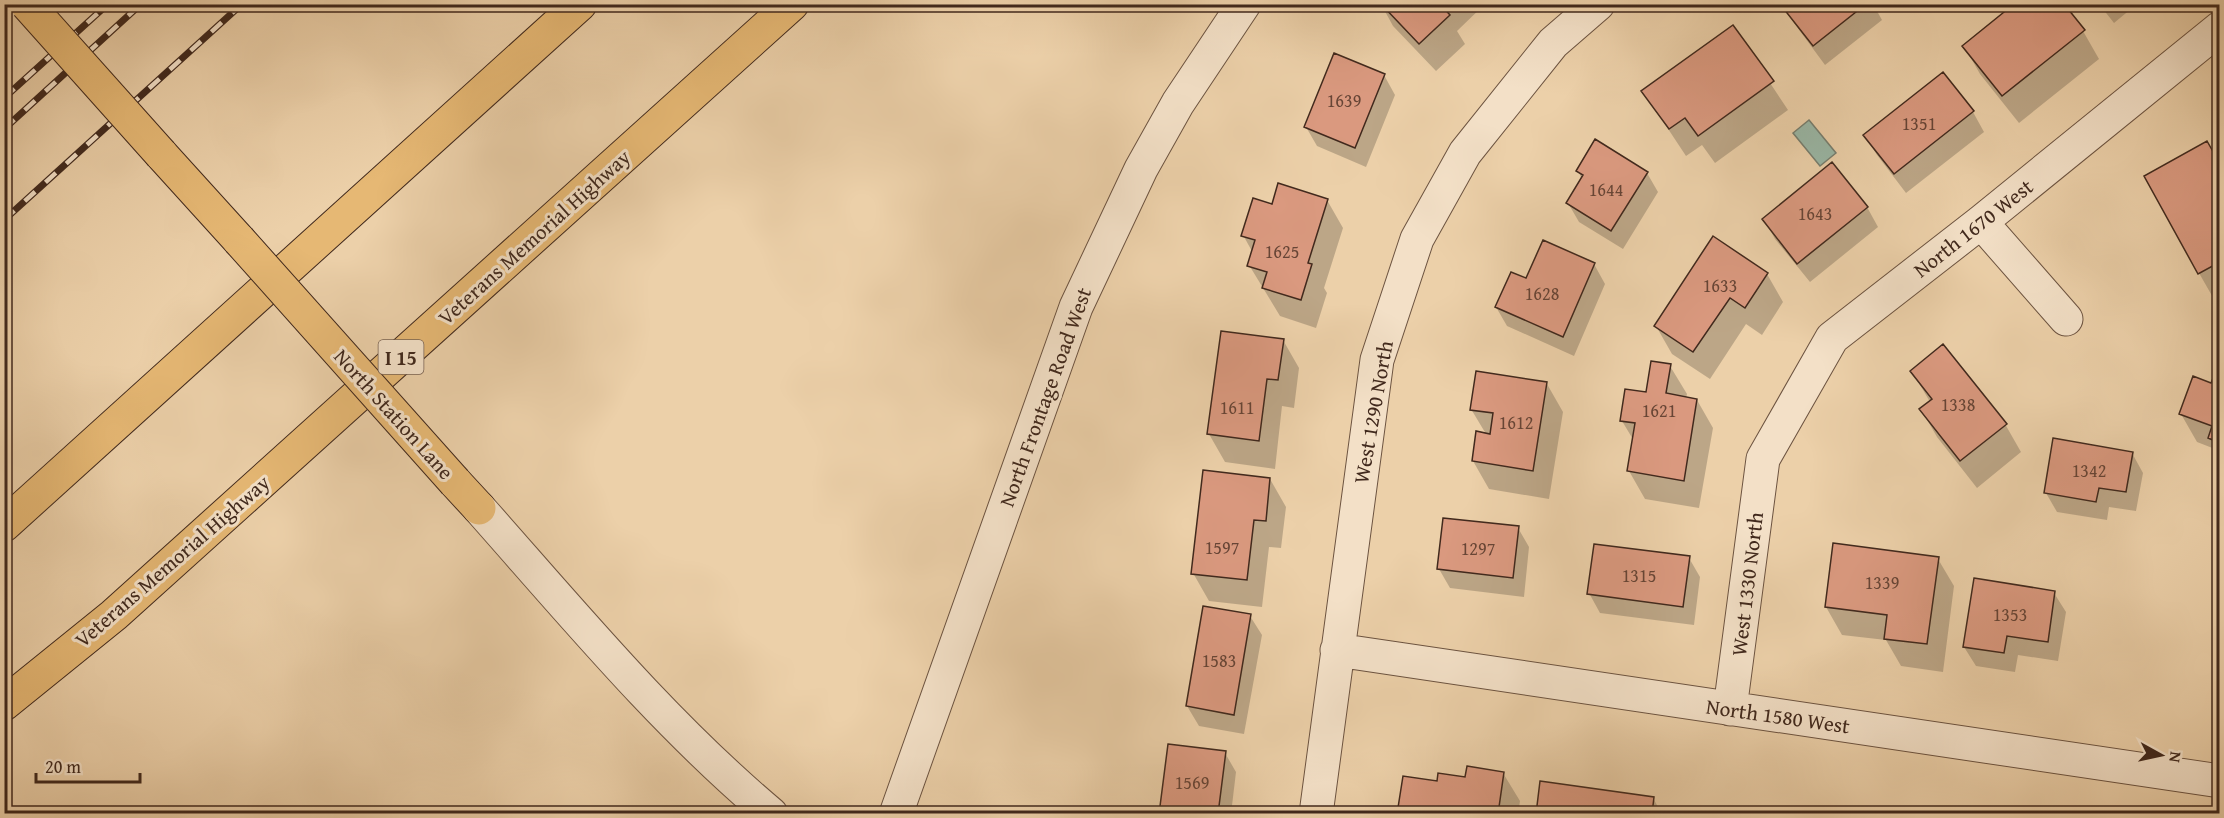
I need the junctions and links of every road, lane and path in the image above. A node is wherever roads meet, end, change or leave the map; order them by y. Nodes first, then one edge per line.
1 (27, 4) edge
2 (580, 4) edge
3 (792, 4) edge
4 (1244, 4) edge
5 (1598, 4) edge
6 (2220, 28) edge
7 (1981, 222) junction
8 (2066, 319) dead end
9 (1763, 459) joint
10 (479, 508) joint
11 (4, 525) edge
12 (1337, 650) junction
13 (4, 704) edge
14 (1730, 709) junction
15 (2220, 781) edge
16 (771, 813) edge
17 (896, 813) edge
18 (1316, 813) edge

1 - 10 main road, North Station Lane, bridge
2 - 11 main road
3 - 13 main road, Veterans Memorial Highway / I 15
4 - 17 street, North Frontage Road West
5 - 12 street, West 1290 North
6 - 7 street, North 1670 West
7 - 8 street
7 - 9 street, North 1670 West
9 - 14 street, West 1330 North
10 - 16 street, North Station Lane
12 - 14 street, North 1580 West
12 - 18 street, West 1290 North
14 - 15 street, North 1580 West

